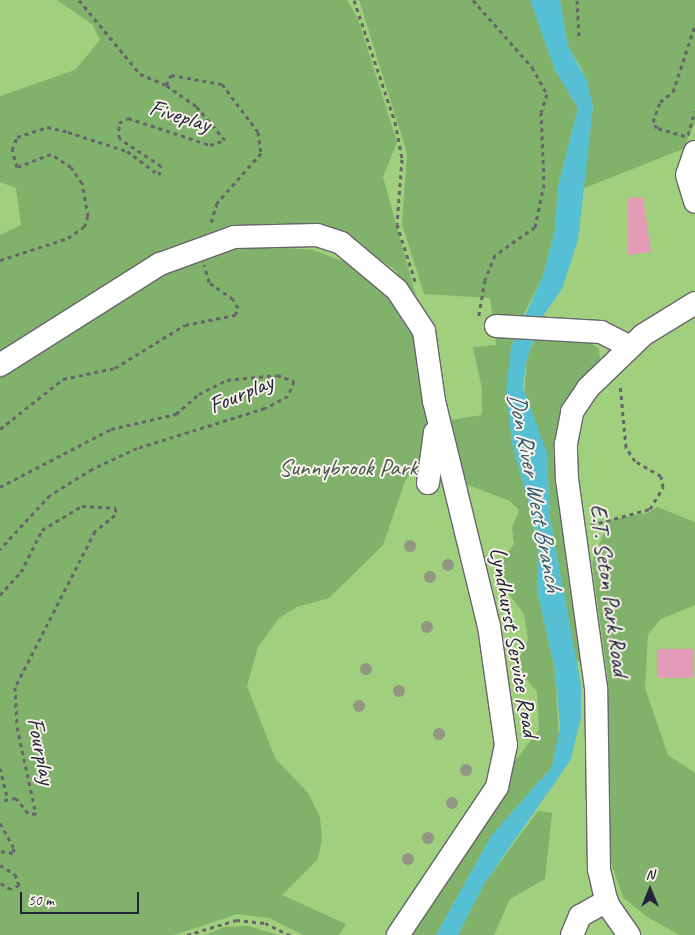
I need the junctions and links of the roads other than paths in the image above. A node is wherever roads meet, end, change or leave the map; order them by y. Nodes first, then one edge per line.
1 (692, 144) edge
2 (695, 202) edge
3 (695, 303) edge
4 (487, 326) road end
5 (629, 346) junction
6 (0, 365) edge
7 (434, 401) junction
8 (428, 483) dead end
9 (606, 901) junction
10 (398, 935) edge
11 (572, 935) edge
12 (629, 935) edge

1 - 2 street
3 - 5 street, E.T. Seton Park Road
4 - 5 street
5 - 9 street, E.T. Seton Park Road
6 - 7 street, Lyndhurst Service Road
7 - 8 street
7 - 10 street, Lyndhurst Service Road
9 - 11 street
9 - 12 street, E.T. Seton Park Road

